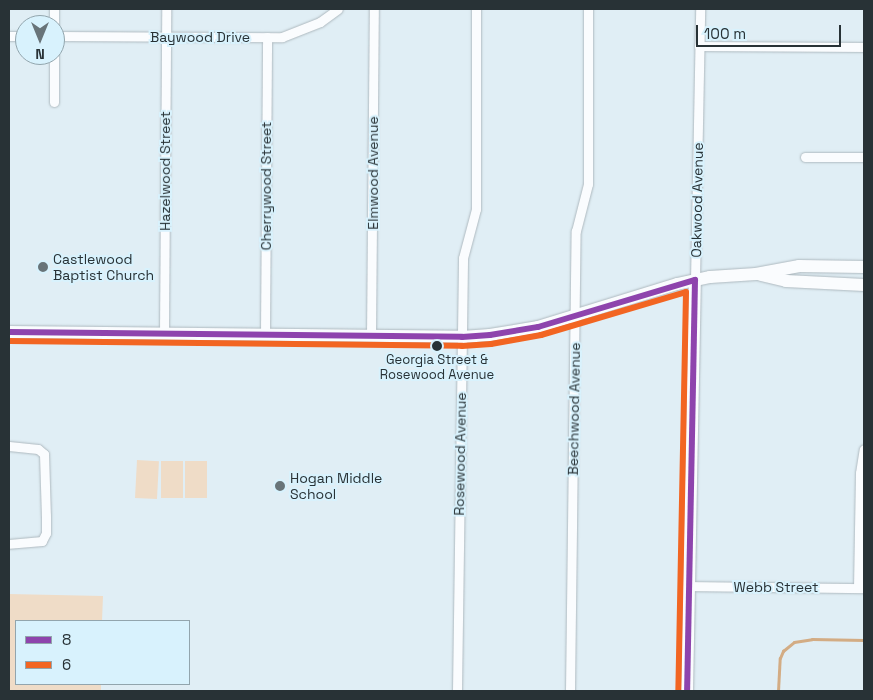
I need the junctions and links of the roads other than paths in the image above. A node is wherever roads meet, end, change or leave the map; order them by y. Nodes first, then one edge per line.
1 (166, 9) edge
2 (338, 9) edge
3 (374, 9) edge
4 (476, 9) edge
5 (588, 9) edge
6 (700, 9) edge
7 (65, 36) edge
8 (166, 37) junction
9 (267, 37) junction
10 (699, 46) junction
11 (864, 47) edge
12 (54, 65) edge
13 (54, 102) dead end
14 (805, 157) dead end
15 (864, 157) edge
16 (864, 267) edge
17 (756, 274) junction
18 (695, 280) junction
19 (864, 285) edge
20 (575, 315) junction
21 (9, 332) edge
22 (164, 334) junction
23 (266, 335) junction
24 (371, 336) junction
25 (462, 337) junction
26 (9, 446) edge
27 (864, 448) edge
28 (9, 544) edge
29 (688, 586) junction
30 (861, 588) edge
31 (457, 691) edge
32 (570, 691) edge
33 (687, 691) edge

1 - 8 street, Hazelwood Street
2 - 9 street, Baywood Drive
3 - 24 street, Elmwood Avenue
4 - 25 street, Rosewood Avenue
5 - 20 street, Beechwood Avenue
6 - 10 street, Oakwood Avenue
7 - 8 street, Baywood Drive
8 - 9 street, Baywood Drive
8 - 22 street, Hazelwood Street
9 - 23 street, Cherrywood Street
10 - 11 street
10 - 18 street, Oakwood Avenue
12 - 13 street
14 - 15 street
16 - 17 main road
17 - 18 main road
17 - 19 main road
18 - 20 main road
18 - 29 main road, Oakwood Avenue
20 - 25 main road
20 - 32 street, Beechwood Avenue
21 - 22 main road
22 - 23 main road
23 - 24 main road
24 - 25 main road
25 - 31 street, Rosewood Avenue
26 - 28 street
27 - 30 street
29 - 30 street, Webb Street
29 - 33 main road, Oakwood Avenue

